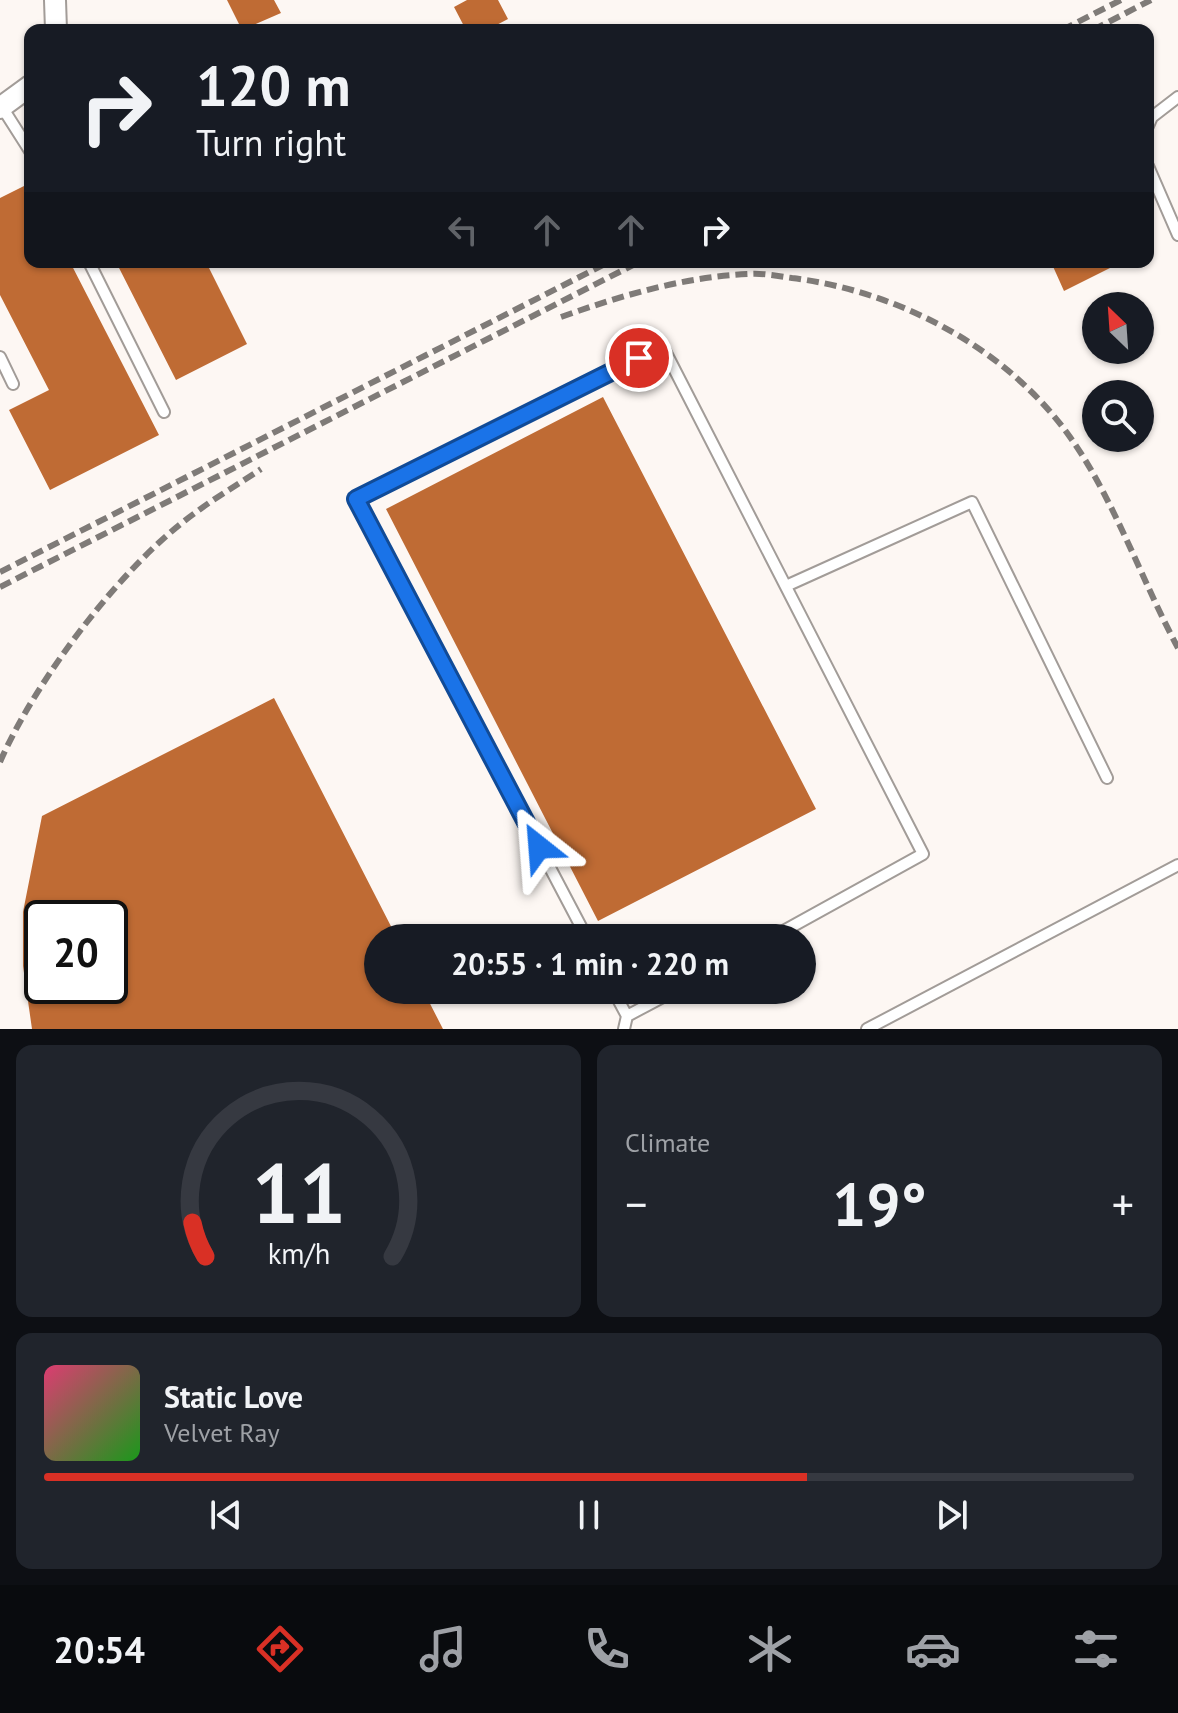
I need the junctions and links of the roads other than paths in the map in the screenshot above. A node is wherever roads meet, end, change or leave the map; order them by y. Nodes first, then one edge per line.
1 (55, 0) edge
2 (56, 24) edge
3 (24, 90) edge
4 (1178, 97) edge
5 (1, 107) edge
6 (1154, 115) edge
7 (24, 142) edge
8 (1154, 180) edge
9 (1178, 235) edge
10 (92, 268) edge
11 (0, 357) edge
12 (13, 384) dead end
13 (164, 412) dead end
14 (786, 586) junction
15 (1107, 778) dead end
16 (1178, 865) edge
17 (580, 924) edge
18 (796, 924) edge
19 (621, 1004) edge
20 (650, 1004) edge
21 (627, 1016) junction
22 (624, 1029) edge
23 (867, 1029) edge

1 - 2 street
3 - 5 street
4 - 6 lane
5 - 7 lane
8 - 9 lane
10 - 13 lane
11 - 12 lane
14 - 15 lane
14 - 17 lane
14 - 18 lane
16 - 23 lane
19 - 21 lane
20 - 21 lane
21 - 22 lane

